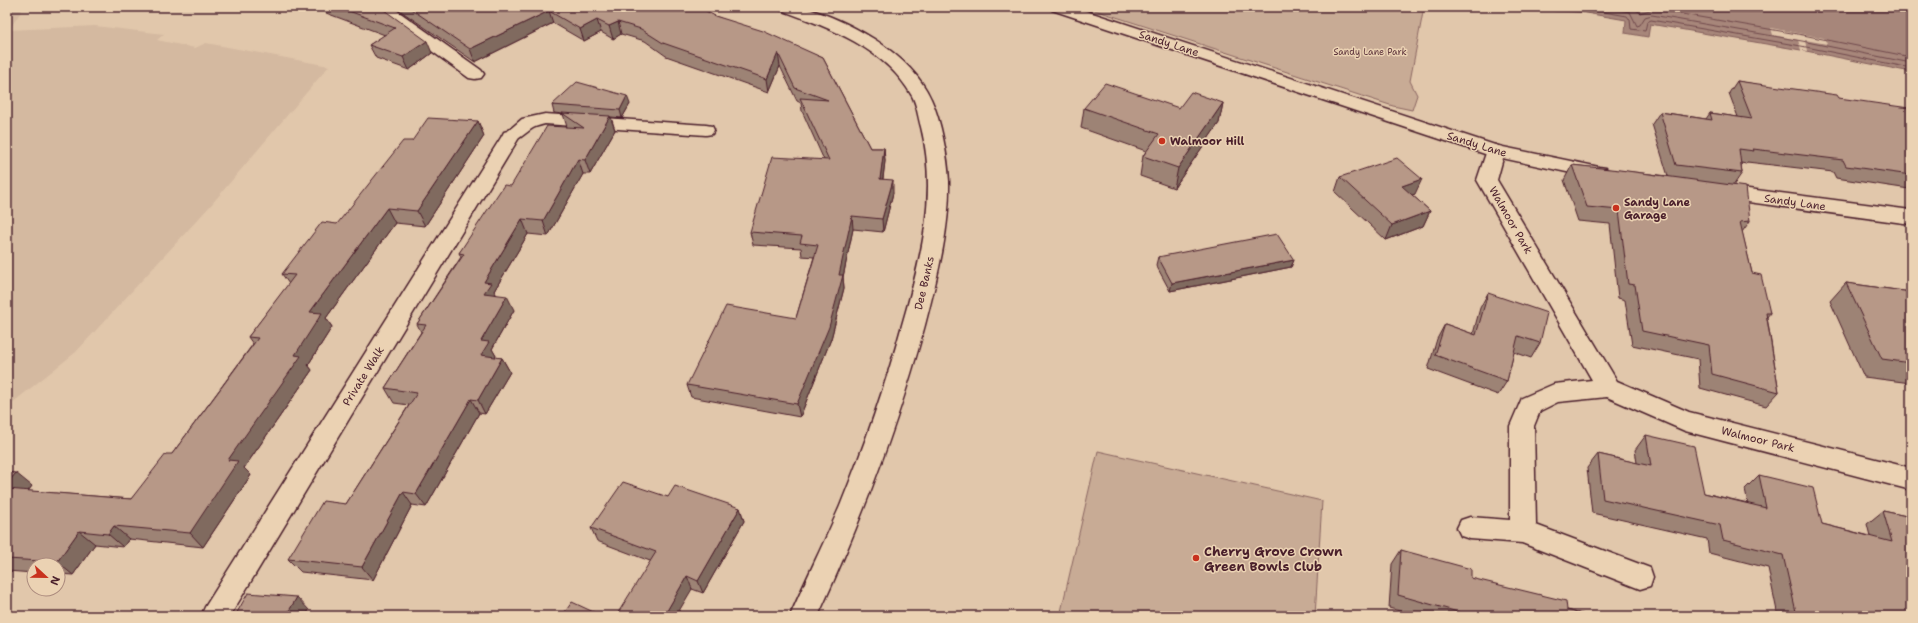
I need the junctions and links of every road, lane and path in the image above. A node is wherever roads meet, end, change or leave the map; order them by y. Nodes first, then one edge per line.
1 (381, 7) edge
2 (787, 7) edge
3 (1058, 7) edge
4 (475, 74) dead end
5 (706, 130) dead end
6 (511, 136) joint
7 (1495, 151) junction
8 (1616, 177) edge
9 (1701, 189) edge
10 (1911, 217) edge
11 (1609, 388) junction
12 (1911, 479) edge
13 (1470, 528) dead end
14 (1523, 532) junction
15 (1640, 577) dead end
16 (215, 616) edge
17 (804, 616) edge

1 - 4 street
2 - 17 street, Dee Banks
3 - 7 street, Sandy Lane
5 - 6 lane
6 - 16 street, Private Walk
7 - 8 street, Sandy Lane
7 - 11 street, Walmoor Park
9 - 10 street, Sandy Lane
11 - 12 street, Walmoor Park
11 - 14 street, Walmoor Park
13 - 14 street
14 - 15 street

